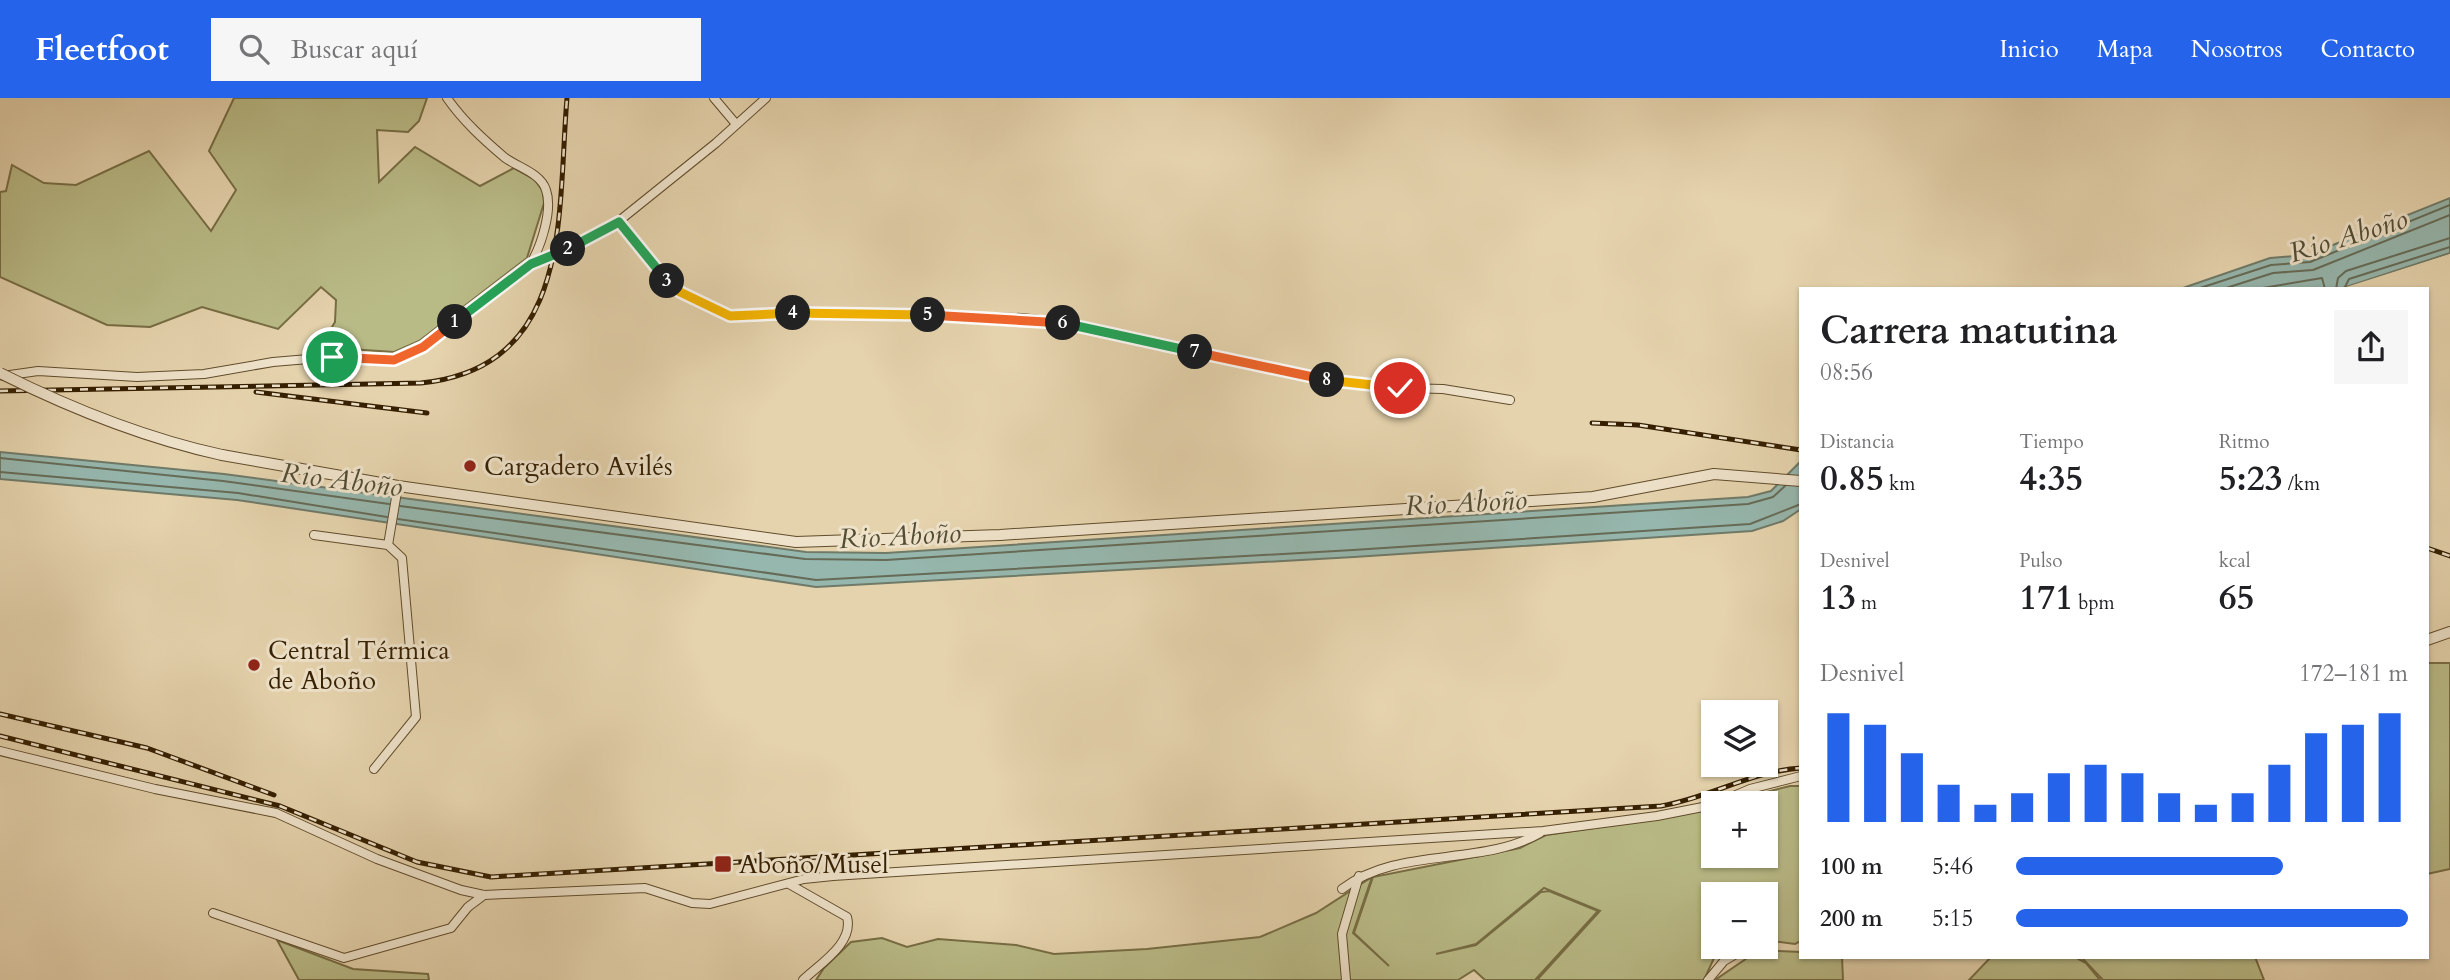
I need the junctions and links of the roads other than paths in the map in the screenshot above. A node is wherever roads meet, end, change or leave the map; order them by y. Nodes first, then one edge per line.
1 (447, 98) edge
2 (714, 98) edge
3 (766, 98) edge
4 (736, 124) junction
5 (619, 222) junction
6 (531, 264) junction
7 (0, 374) edge
8 (1510, 400) dead end
9 (1799, 481) edge
10 (398, 489) junction
11 (314, 535) dead end
12 (388, 545) junction
13 (2450, 632) edge
14 (2429, 638) edge
15 (0, 751) edge
16 (374, 769) dead end
17 (1799, 777) edge
18 (1745, 791) edge
19 (1701, 807) edge
20 (1543, 831) junction
21 (1359, 876) junction
22 (789, 884) junction
23 (1342, 889) dead end
24 (484, 895) junction
25 (213, 914) dead end
26 (1727, 959) edge
27 (803, 980) edge
28 (1346, 980) edge
29 (1708, 980) edge

1 - 6 street
2 - 4 street
3 - 4 street
4 - 5 street
5 - 6 street
5 - 8 street
6 - 7 street
7 - 10 street, bridge
9 - 10 street
10 - 12 street
11 - 12 street
12 - 16 street
13 - 14 street
15 - 24 street
17 - 18 street
19 - 20 street
20 - 21 street
20 - 22 street
21 - 23 street
21 - 28 street
22 - 24 street
22 - 27 street
24 - 25 street
26 - 29 street

